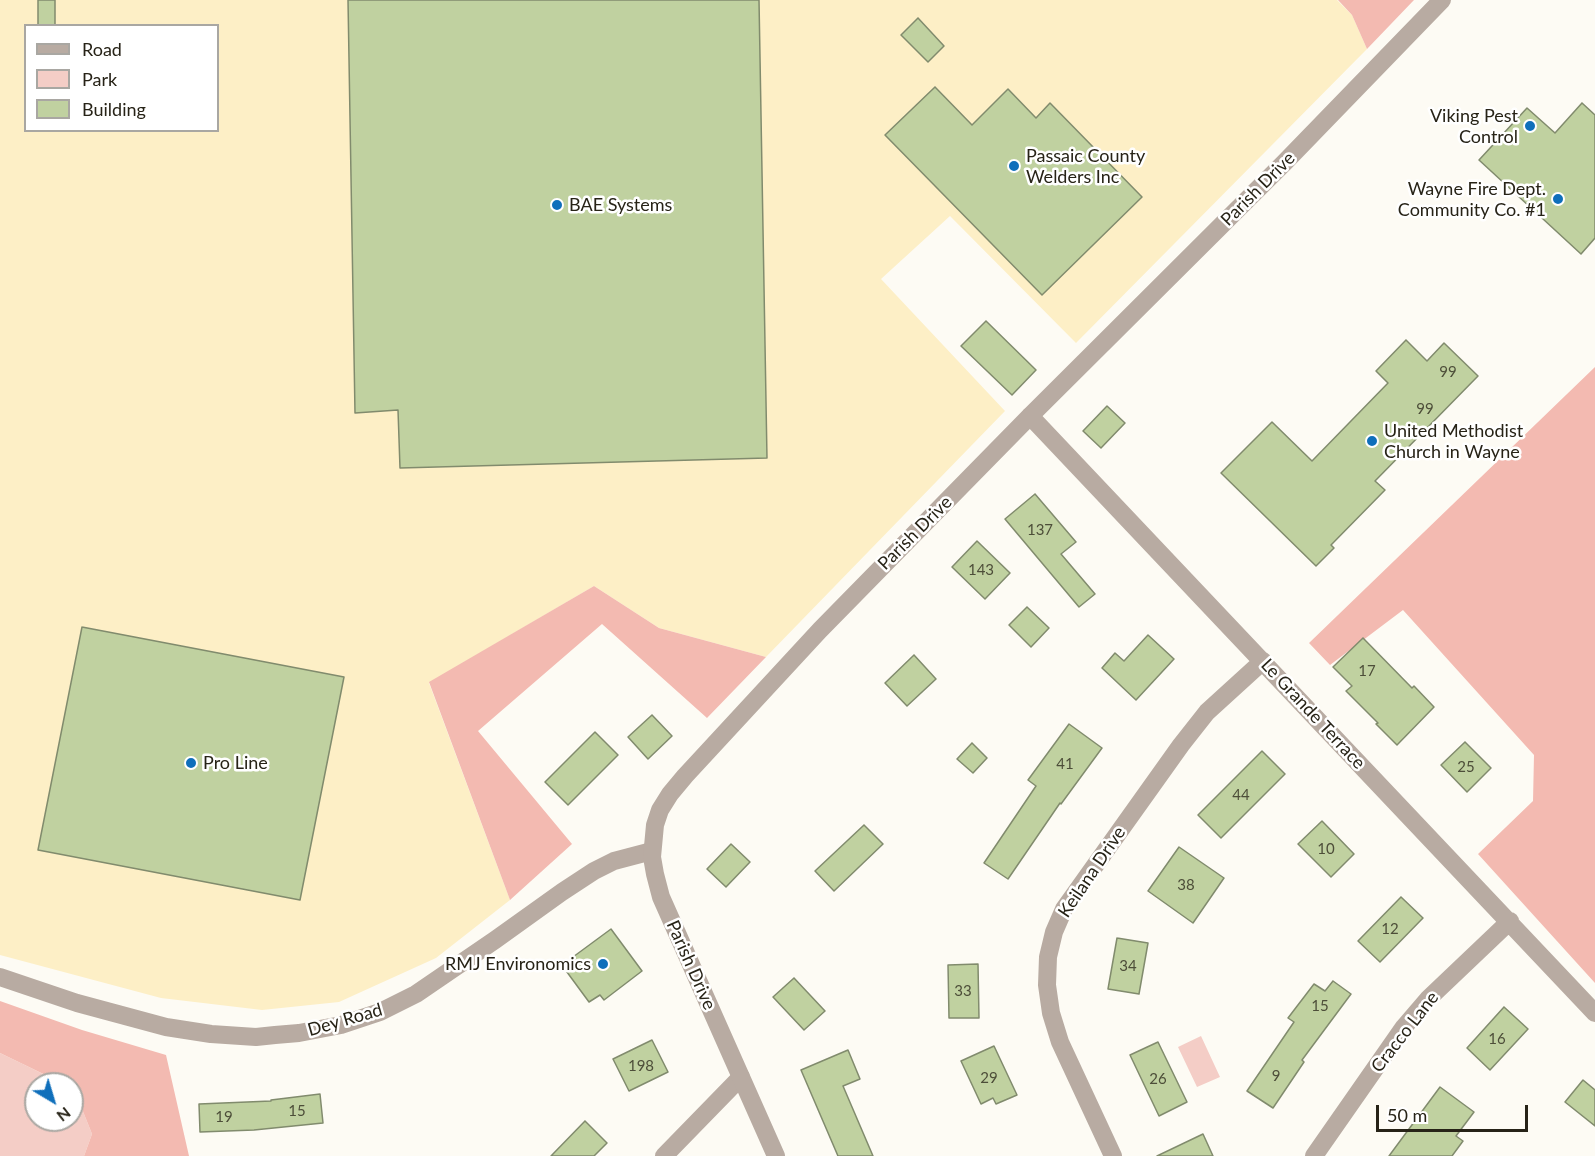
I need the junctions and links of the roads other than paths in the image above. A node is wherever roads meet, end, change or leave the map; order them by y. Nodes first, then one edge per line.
1 (1442, 0) edge
2 (1030, 416) junction
3 (1263, 661) junction
4 (652, 851) junction
5 (1510, 921) junction
6 (0, 977) edge
7 (1595, 1013) edge
8 (741, 1077) junction
9 (664, 1156) edge
10 (776, 1156) edge
11 (1113, 1156) edge
12 (1314, 1156) edge

1 - 2 street, Parish Drive
2 - 3 street, Le Grande Terrace
2 - 4 street, Parish Drive
3 - 5 street, Le Grande Terrace
3 - 11 street, Keilana Drive
4 - 6 street, Dey Road
4 - 8 street, Parish Drive
5 - 7 street, Le Grande Terrace
5 - 12 street, Cracco Lane
8 - 9 street
8 - 10 street, Parish Drive

